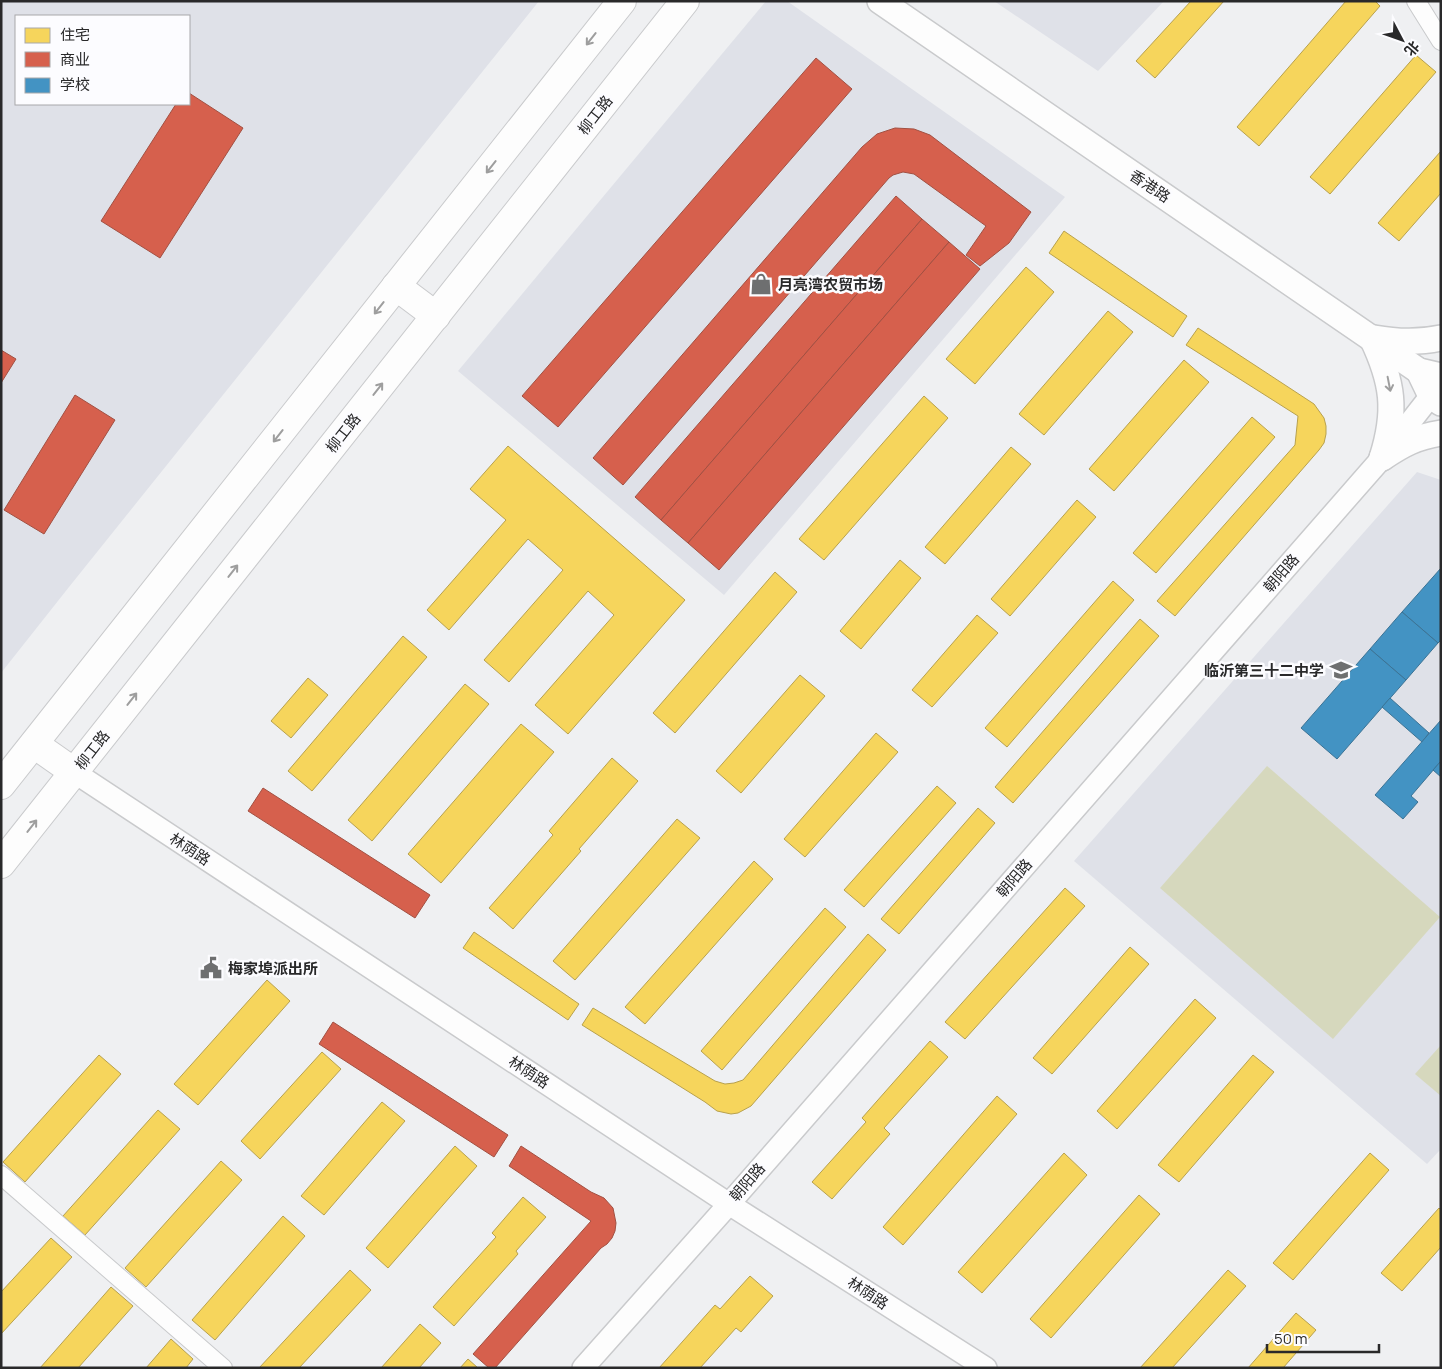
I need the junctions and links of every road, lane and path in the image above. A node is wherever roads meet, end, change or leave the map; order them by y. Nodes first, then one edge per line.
1 (622, 1) edge
2 (686, 1) edge
3 (880, 1) edge
4 (1416, 1) edge
5 (1441, 41) edge
6 (396, 286) junction
7 (436, 316) junction
8 (1372, 338) junction
9 (1441, 338) edge
10 (1434, 386) edge
11 (1441, 433) edge
12 (1382, 458) junction
13 (34, 744) junction
14 (74, 772) junction
15 (1, 786) edge
16 (1, 864) edge
17 (1, 1175) edge
18 (729, 1204) junction
19 (224, 1368) edge
20 (583, 1368) edge
21 (986, 1368) edge

1 -> 6 main road
2 - 7 main road, 柳工路
3 - 8 main road, 香港路
4 - 5 street
6 - 7 main road
6 -> 13 main road
14 -> 7 main road, 柳工路
8 - 9 main road
8 - 10 main road, 香港路
8 -> 12 main road
10 - 12 street, 朝阳路
11 - 12 main road
12 - 18 street, 朝阳路
13 - 14 main road
13 - 15 main road
16 -> 14 main road, 柳工路
14 - 18 street, 林荫路
17 - 19 street
18 - 20 street, 朝阳路
18 - 21 street, 林荫路

